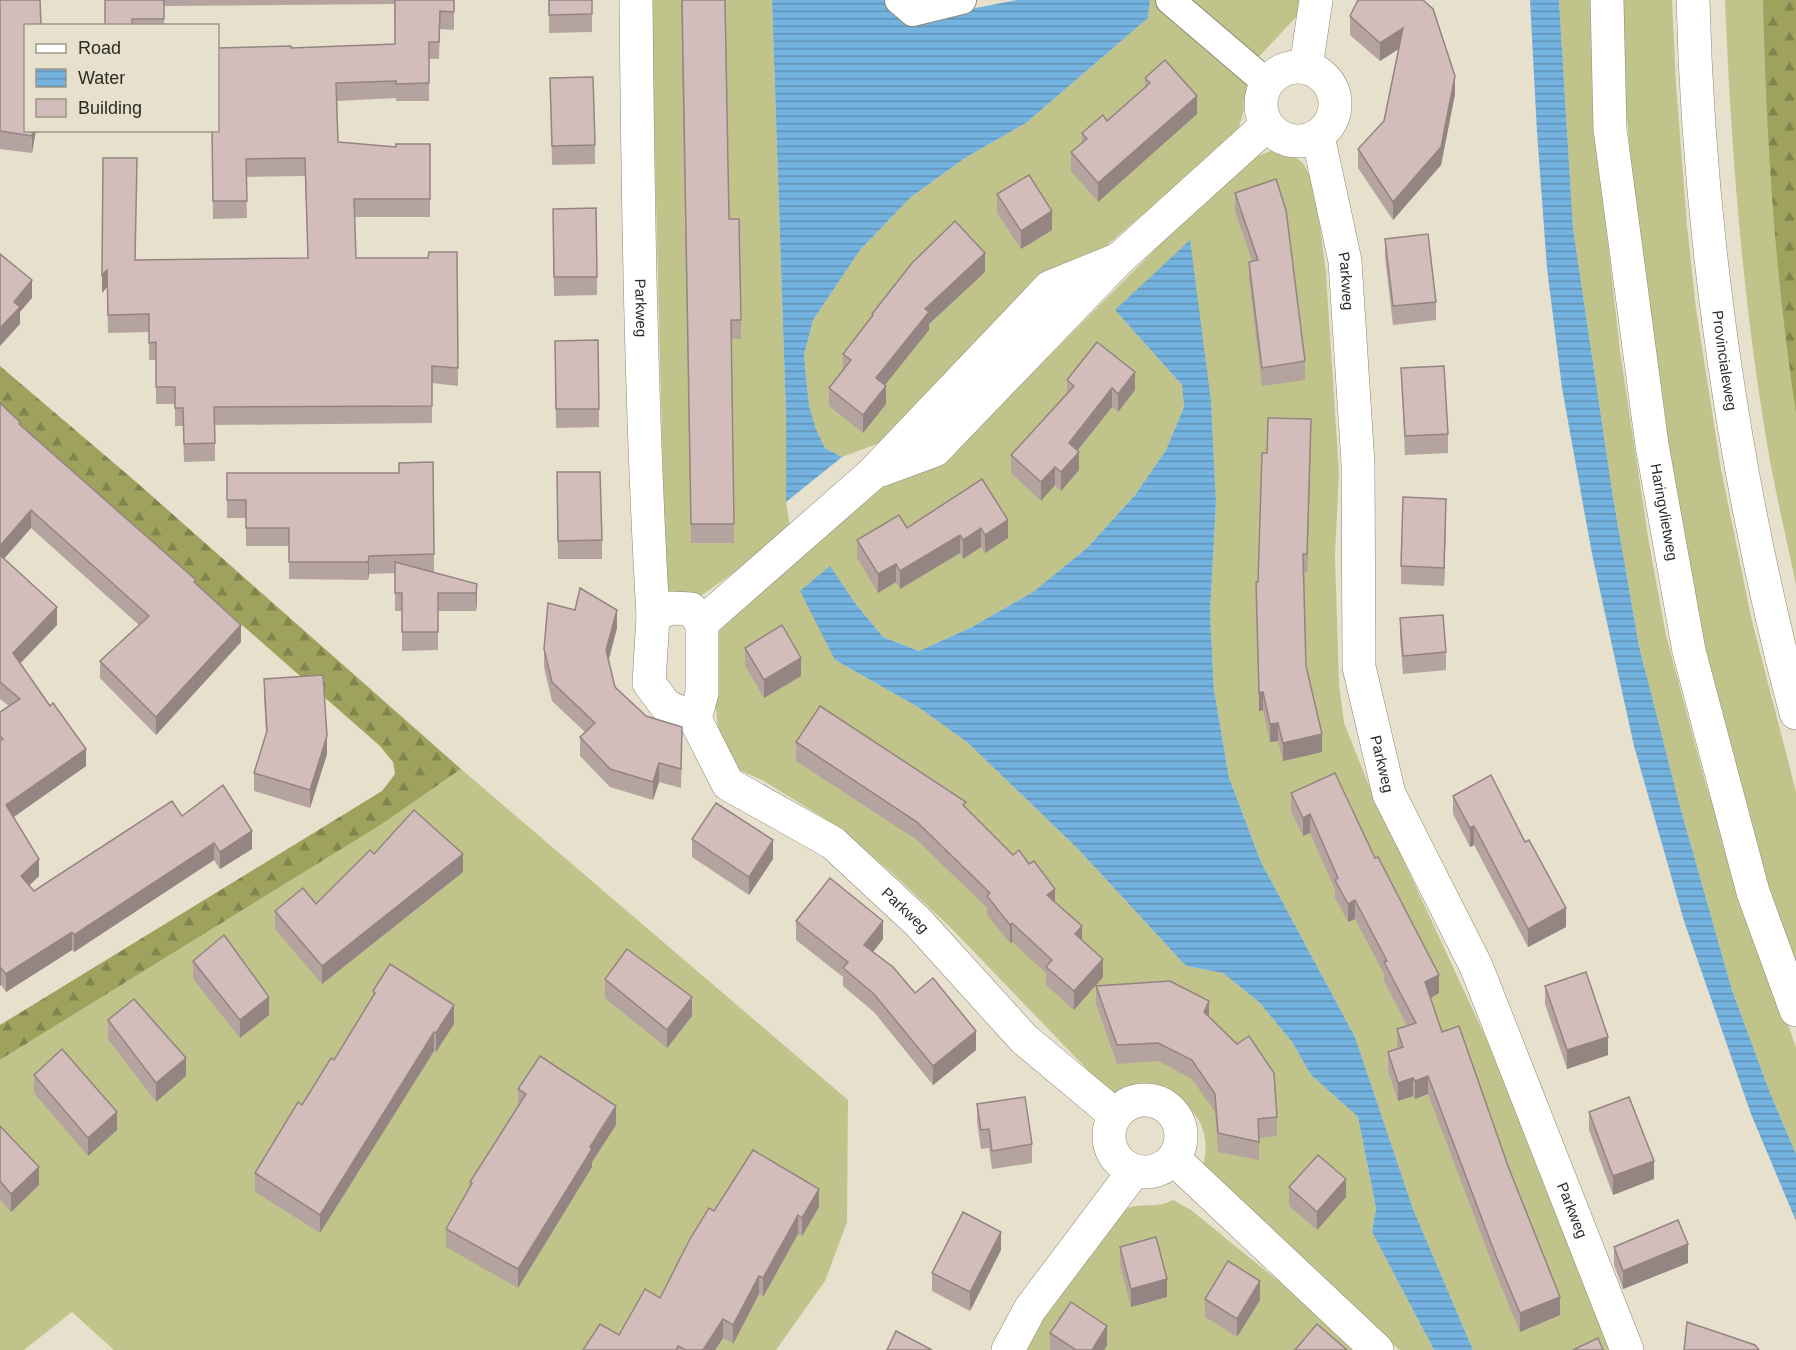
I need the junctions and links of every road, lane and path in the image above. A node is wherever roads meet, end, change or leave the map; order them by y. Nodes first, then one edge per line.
1 (636, 0) edge
2 (899, 0) edge
3 (962, 0) edge
4 (1170, 0) edge
5 (1316, 0) edge
6 (1606, 0) edge
7 (1693, 0) edge
8 (1306, 67) junction
9 (1267, 83) junction
10 (1267, 124) junction
11 (1318, 136) junction
12 (653, 615) junction
13 (702, 623) junction
14 (1796, 712) edge
15 (695, 719) junction
16 (1796, 1010) edge
17 (1115, 1115) junction
18 (1174, 1159) junction
19 (1134, 1171) junction
20 (1008, 1350) edge
21 (1377, 1350) edge
22 (1627, 1350) edge

1 - 12 street, Parkweg
2 - 3 street
4 - 9 street
5 - 8 street
6 - 16 street, Haringvlietweg
7 - 14 street, Provincialeweg
8 - 9 street
8 - 11 street
9 - 10 street
10 - 11 street
10 - 13 street
11 - 22 street, Parkweg
12 - 13 street
12 - 15 street, Parkweg
13 - 15 street
15 - 17 street, Parkweg
17 - 18 street
17 - 19 street
18 - 19 street
18 - 21 street
19 - 20 street

